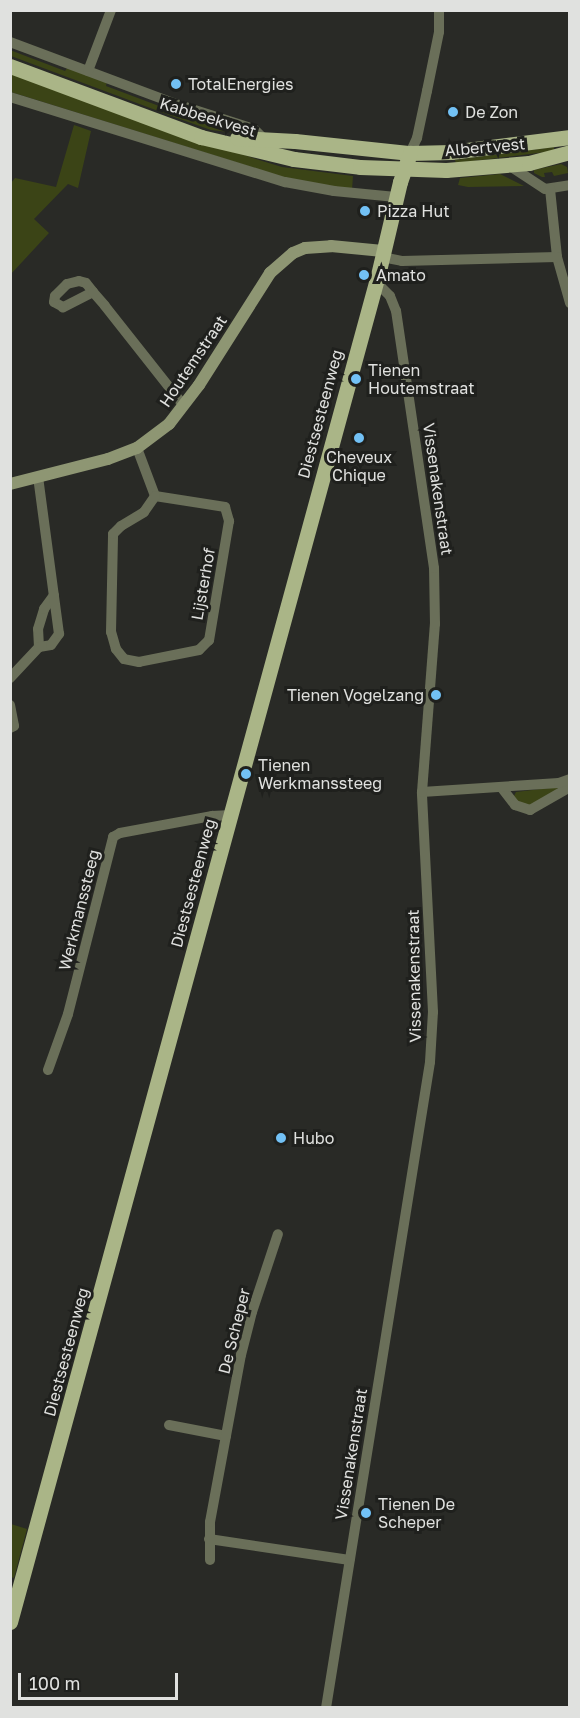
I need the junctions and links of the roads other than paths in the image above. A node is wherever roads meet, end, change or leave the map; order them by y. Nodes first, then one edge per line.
1 (111, 10) edge
2 (439, 10) edge
3 (10, 42) edge
4 (10, 59) edge
5 (10, 66) edge
6 (88, 71) junction
7 (10, 97) edge
8 (570, 137) edge
9 (266, 141) junction
10 (410, 153) junction
11 (570, 153) edge
12 (507, 164) junction
13 (403, 169) junction
14 (570, 185) edge
15 (546, 188) junction
16 (396, 197) junction
17 (382, 254) junction
18 (557, 257) junction
19 (376, 282) junction
20 (93, 292) dead end
21 (570, 303) edge
22 (184, 406) junction
23 (137, 448) junction
24 (38, 477) junction
25 (10, 484) edge
26 (155, 496) junction
27 (54, 595) junction
28 (39, 647) junction
29 (10, 678) edge
30 (10, 705) edge
31 (10, 728) edge
32 (570, 779) edge
33 (501, 787) junction
34 (570, 787) edge
35 (422, 792) junction
36 (231, 815) junction
37 (48, 1070) dead end
38 (278, 1234) dead end
39 (169, 1425) dead end
40 (226, 1436) junction
41 (209, 1539) junction
42 (210, 1560) dead end
43 (350, 1560) junction
44 (10, 1622) edge
45 (326, 1707) edge

1 - 6 street
2 - 10 street
3 - 6 street, Kabbeekvest
4 - 9 main road, Kabbeekvest
5 - 13 main road, Kabbeekvest
6 - 9 street, Kabbeekvest
7 - 16 street
8 - 10 main road, Albertvest
9 - 10 main road, Kabbeekvest
10 - 13 main road, Diestsesteenweg
11 - 12 main road, Albertvest
12 - 13 main road, Albertvest
12 - 15 street
13 - 16 main road, Diestsesteenweg
14 - 15 street
15 - 18 street
16 - 17 main road, Diestsesteenweg
17 - 18 street
17 - 19 main road, Diestsesteenweg
17 - 22 street, Houtemstraat
18 - 21 street
19 - 35 street, Vissenakenstraat
19 - 36 main road, Diestsesteenweg
20 - 22 street
22 - 23 street, Houtemstraat
23 - 24 street, Houtemstraat
23 - 26 street
24 - 25 street, Houtemstraat
24 - 27 street
26 - 26 street, Lijsterhof
27 - 28 street
27 - 28 street
28 - 29 street
30 - 31 street
32 - 33 street
33 - 34 street
33 - 35 street
35 - 43 street, Vissenakenstraat
36 - 37 street, Werkmanssteeg
36 - 44 main road, Diestsesteenweg
38 - 40 street, De Scheper
39 - 40 street
40 - 41 street, De Scheper
41 - 42 street, De Scheper
41 - 43 street
43 - 45 street, Vissenakenstraat

